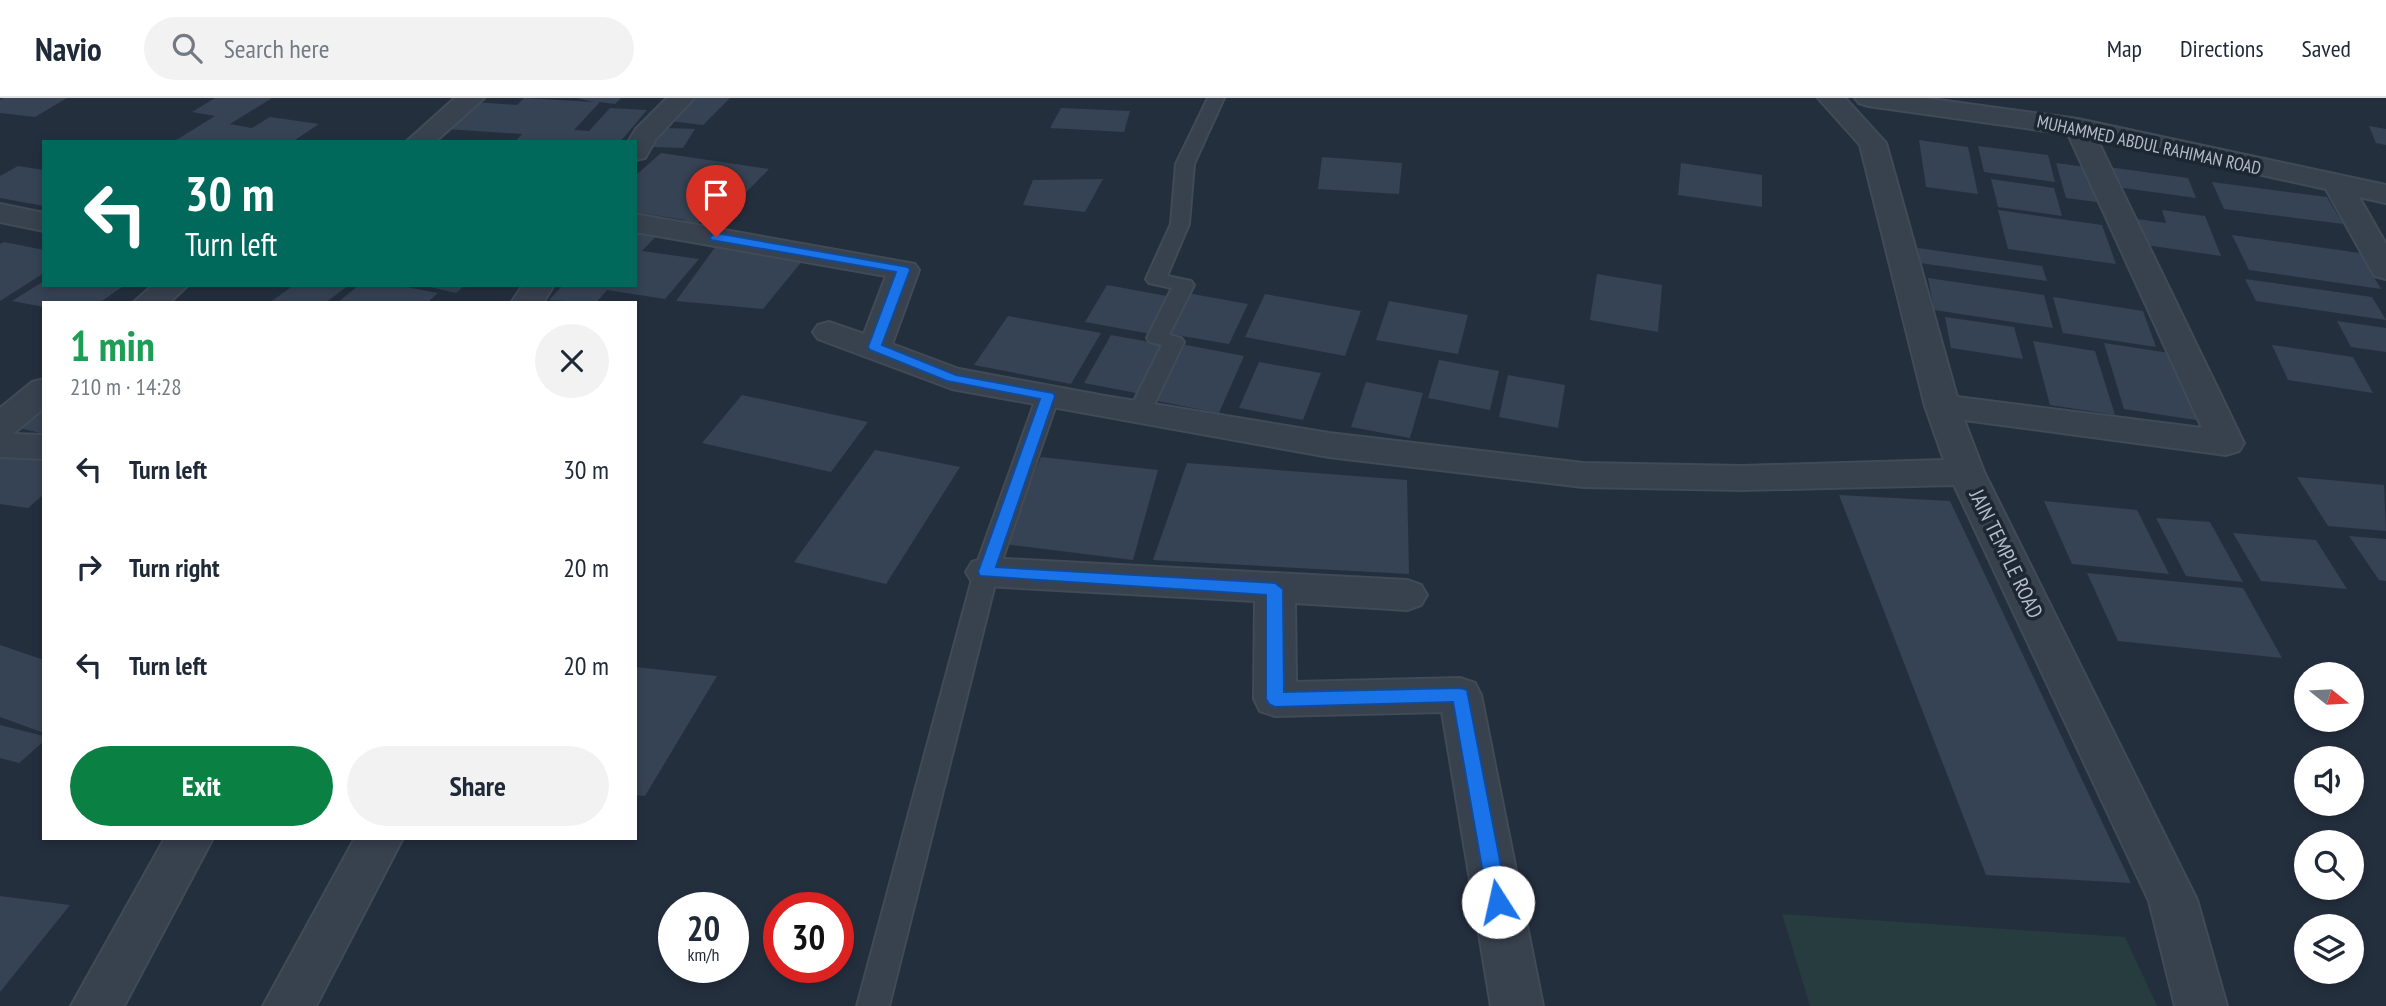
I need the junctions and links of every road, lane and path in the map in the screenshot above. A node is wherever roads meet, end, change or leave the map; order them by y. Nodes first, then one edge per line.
1 (471, 98) edge
2 (681, 98) edge
3 (1216, 98) edge
4 (1831, 98) edge
5 (1868, 98) edge
6 (2078, 127) junction
7 (421, 140) edge
8 (637, 149) edge
9 (2338, 185) junction
10 (2386, 194) edge
11 (0, 213) edge
12 (42, 222) edge
13 (637, 223) edge
14 (2386, 270) edge
15 (829, 332) dead end
16 (875, 347) junction
17 (42, 392) edge
18 (1048, 396) junction
19 (1942, 406) junction
20 (1139, 413) junction
21 (0, 426) edge
22 (0, 445) edge
23 (42, 447) edge
24 (1966, 472) junction
25 (986, 572) junction
26 (1275, 589) junction
27 (1407, 595) dead end
28 (189, 840) edge
29 (379, 840) edge
30 (97, 1006) edge
31 (289, 1006) edge
32 (873, 1006) edge
33 (1517, 1006) edge
34 (2201, 1006) edge

1 - 7 street
2 - 8 street
3 - 20 lane
4 - 19 street, JAIN TEMPLE ROAD
5 - 6 street, MUHAMMED ABDUL RAHIMAN ROAD
6 - 9 street, MUHAMMED ABDUL RAHIMAN ROAD
6 - 19 street
9 - 10 street, MUHAMMED ABDUL RAHIMAN ROAD
9 - 14 street
11 - 12 street
13 - 16 street
15 - 16 street
16 - 18 street
17 - 21 street
18 - 20 street
18 - 25 lane
19 - 24 street, JAIN TEMPLE ROAD
20 - 24 street
22 - 23 street
24 - 34 street, JAIN TEMPLE ROAD
25 - 26 street
25 - 32 lane
26 - 27 street
26 - 33 street
28 - 30 street
29 - 31 street

